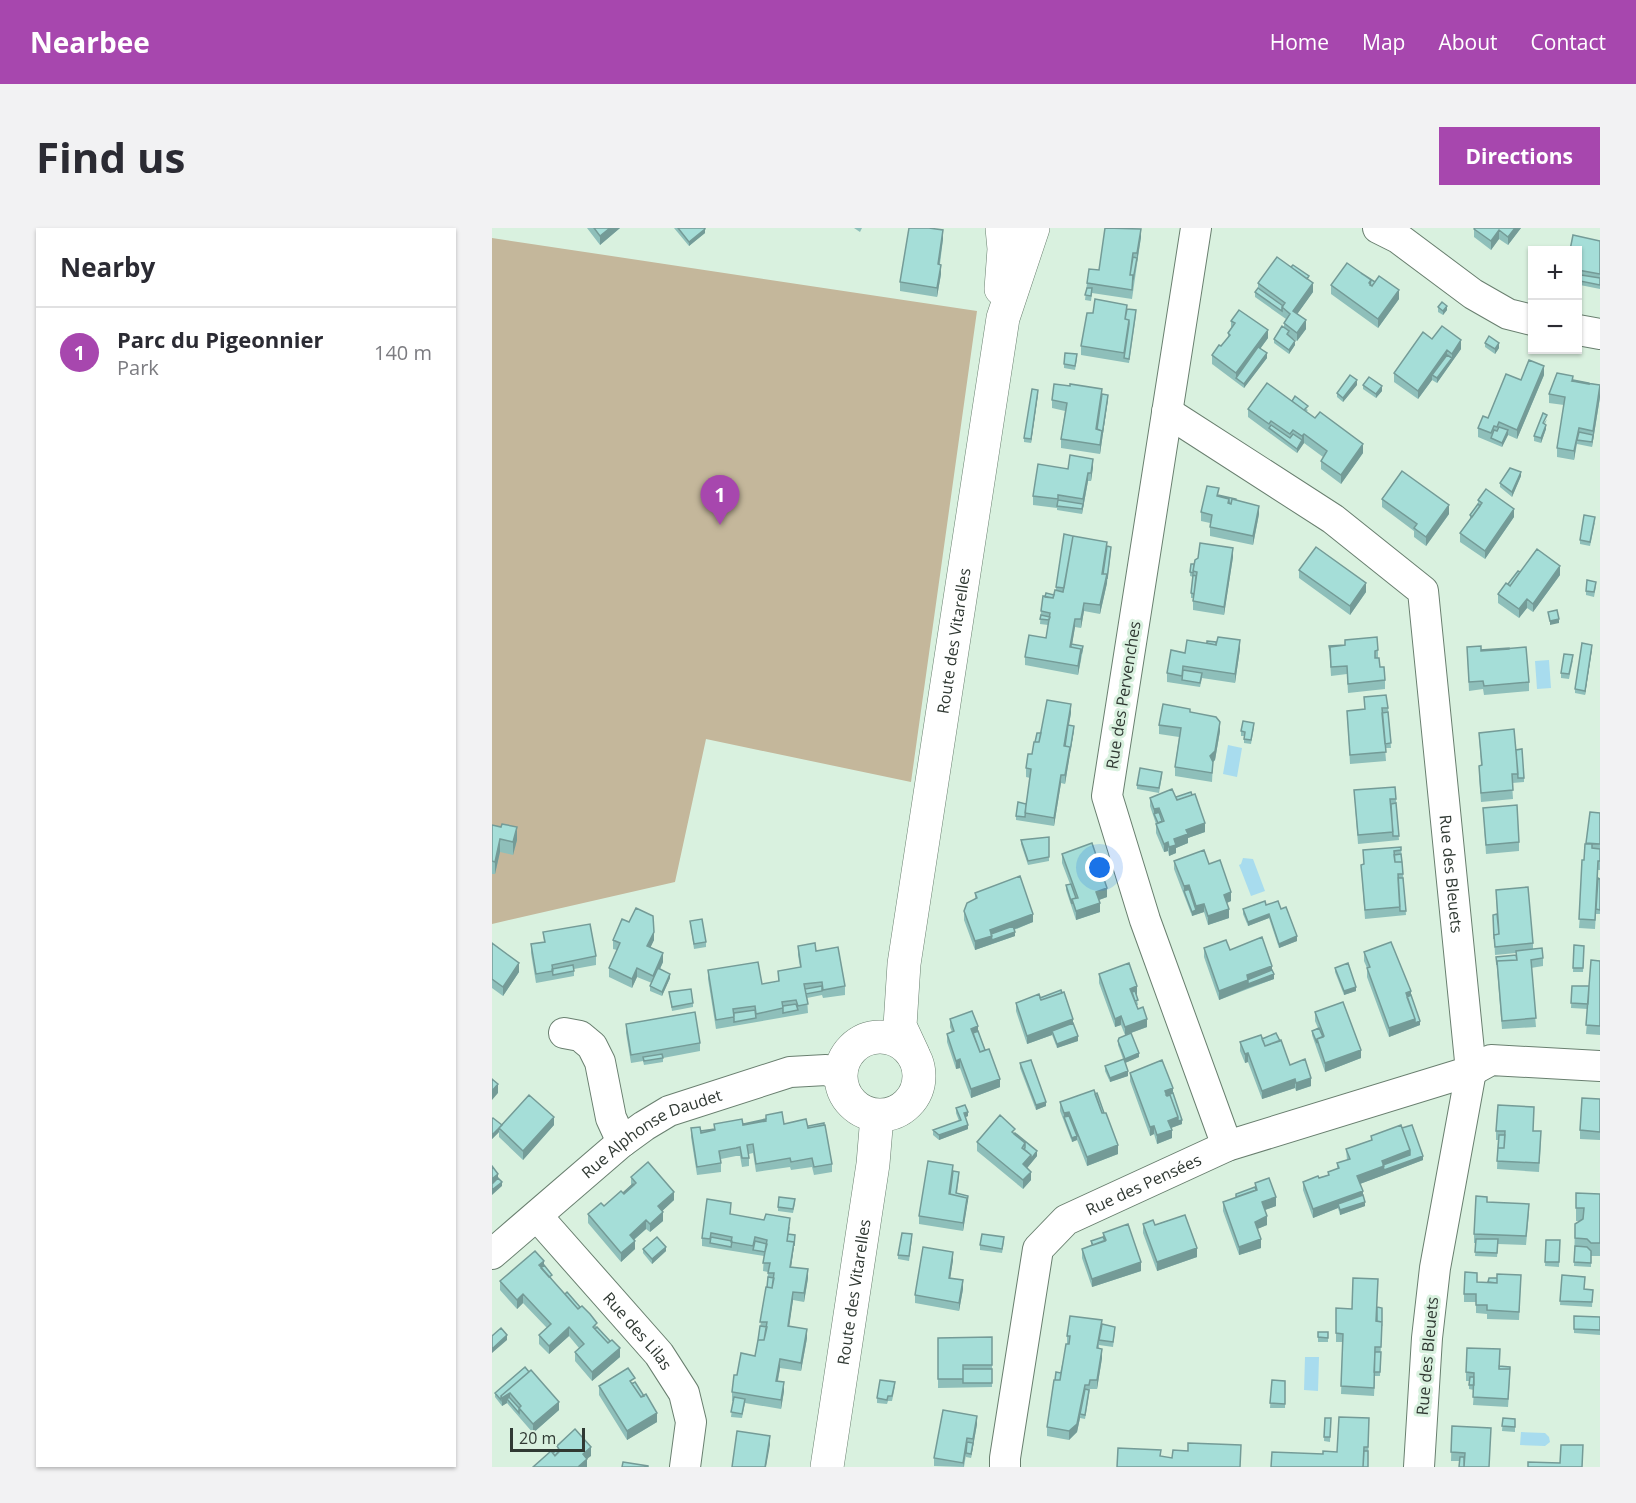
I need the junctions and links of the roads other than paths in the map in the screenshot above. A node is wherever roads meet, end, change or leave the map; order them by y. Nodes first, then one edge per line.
1 (1002, 228) edge
2 (1033, 228) edge
3 (1196, 228) edge
4 (1378, 228) edge
5 (1003, 318) junction
6 (1528, 319) edge
7 (1582, 331) edge
8 (1600, 334) edge
9 (1167, 412) junction
10 (904, 964) junction
11 (564, 1033) dead end
12 (872, 1037) junction
13 (913, 1054) junction
14 (1600, 1066) edge
15 (1471, 1071) junction
16 (840, 1075) junction
17 (877, 1116) junction
18 (622, 1142) junction
19 (1227, 1146) junction
20 (537, 1216) junction
21 (492, 1254) edge
22 (685, 1467) edge
23 (827, 1467) edge
24 (1005, 1467) edge
25 (1419, 1467) edge

1 - 5 main road, Route des Vitarelles
2 - 5 main road, Route des Vitarelles
3 - 9 street, Rue des Pervenches
4 - 6 street
5 - 10 main road, Route des Vitarelles
7 - 8 street
9 - 15 street, Rue des Bleuets
9 - 19 street, Rue des Pervenches
10 - 12 main road, Route des Vitarelles
10 - 13 main road, Route des Vitarelles
11 - 18 street
12 - 13 main road
12 - 16 main road
13 - 17 main road
14 - 15 street, Rue des Pensées
15 - 19 street, Rue des Pensées
15 - 25 street, Rue des Bleuets
16 - 17 main road
16 - 18 street, Rue Alphonse Daudet
17 - 23 main road, Route des Vitarelles
18 - 20 street, Rue Alphonse Daudet
19 - 24 street, Rue des Pensées
20 - 21 street, Rue Alphonse Daudet
20 - 22 street, Rue des Lilas

